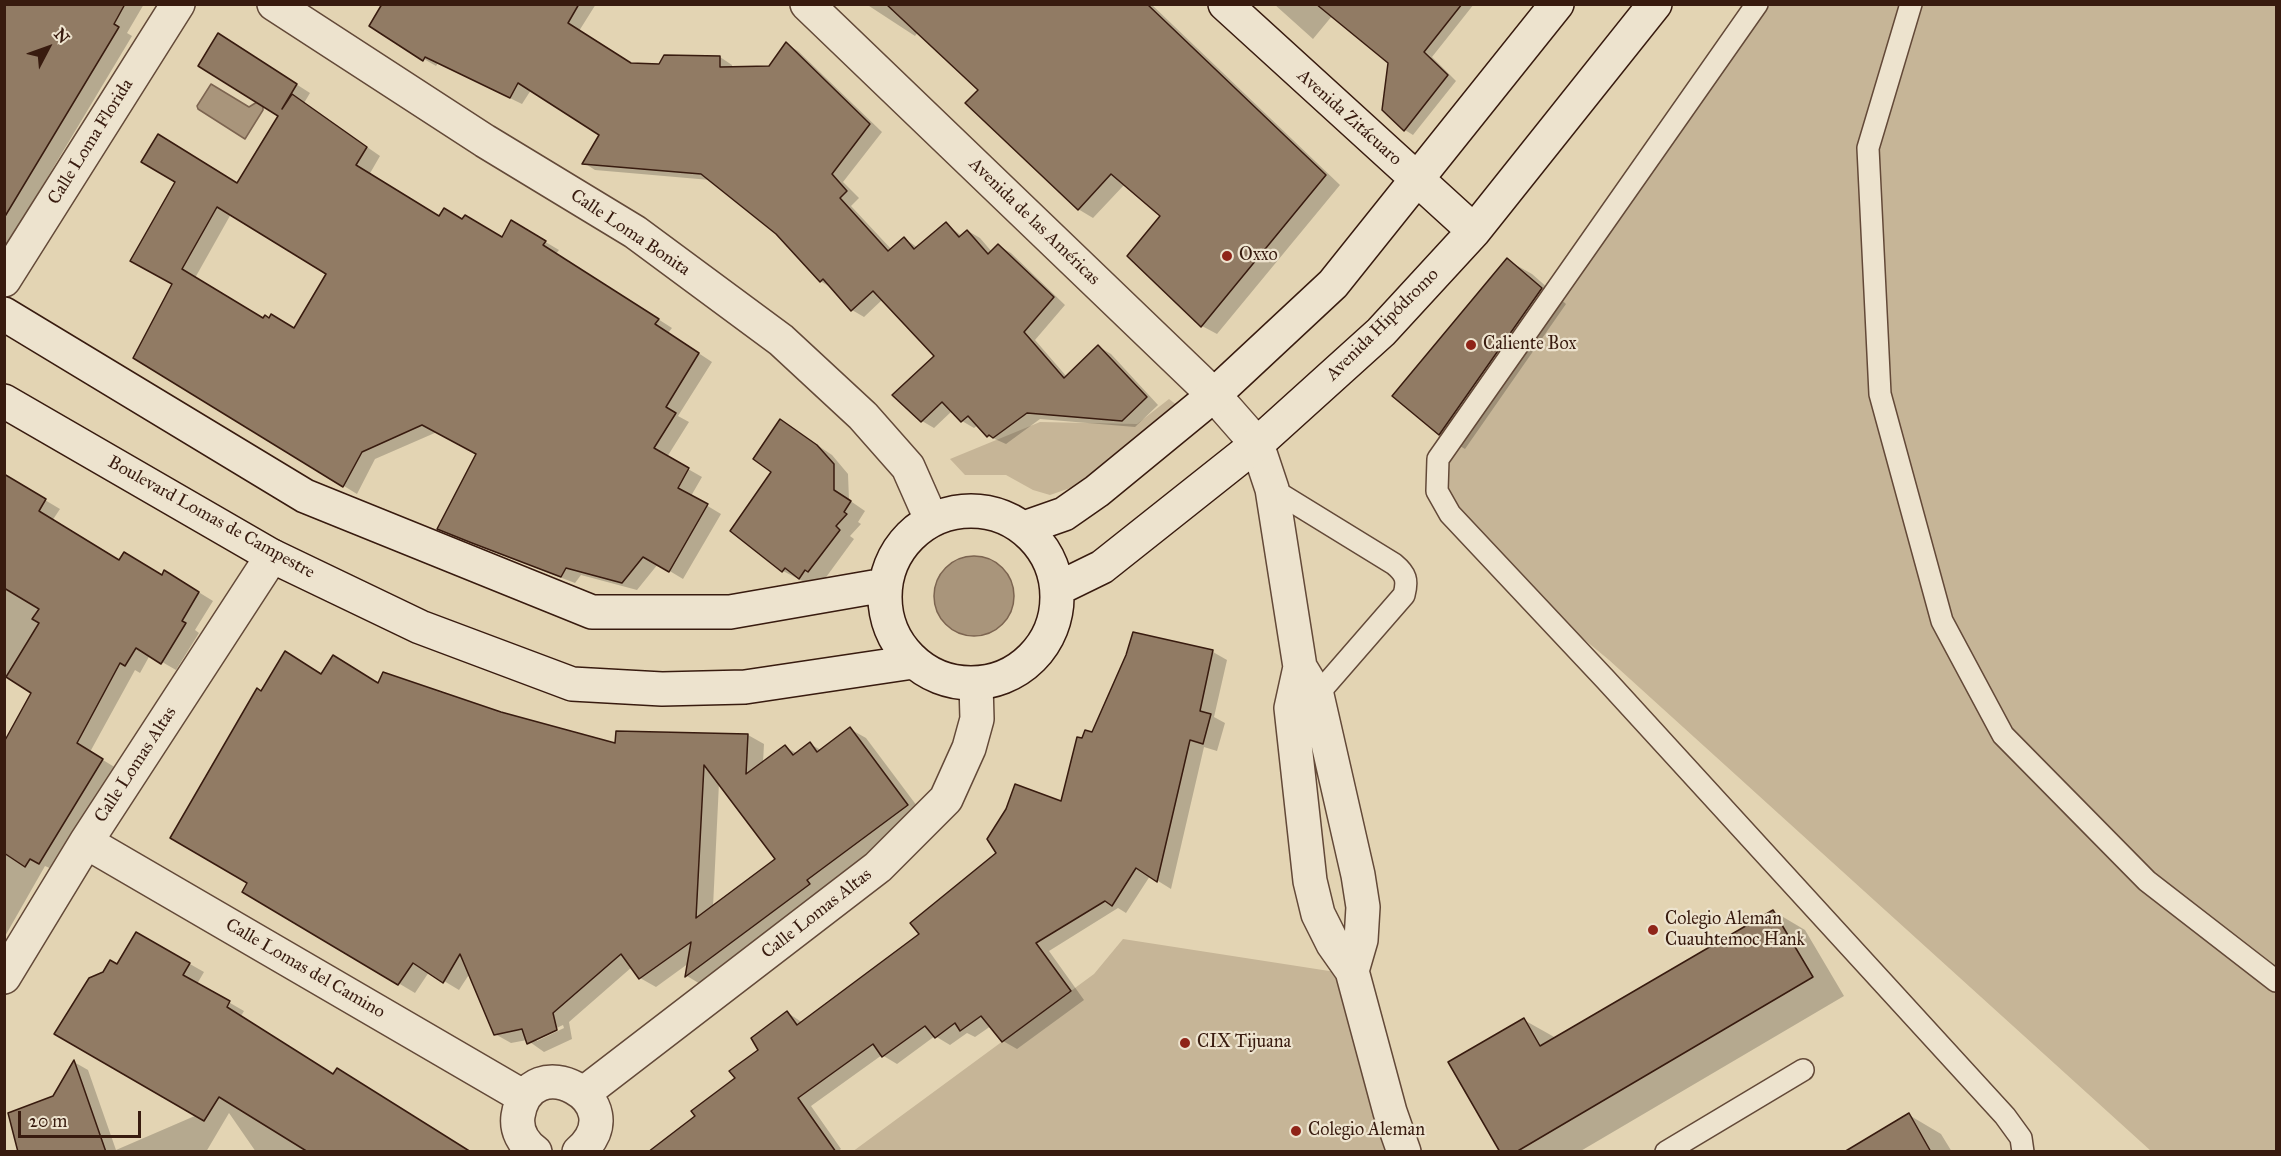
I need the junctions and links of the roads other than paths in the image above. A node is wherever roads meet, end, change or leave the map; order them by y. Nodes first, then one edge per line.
1 (178, 4) edge
2 (274, 4) edge
3 (807, 4) edge
4 (1225, 4) edge
5 (1557, 4) edge
6 (1654, 4) edge
7 (1757, 4) edge
8 (1911, 4) edge
9 (1417, 180) junction
10 (1474, 231) junction
11 (4, 280) edge
12 (4, 314) edge
13 (1214, 395) junction
14 (4, 400) edge
15 (1257, 444) junction
16 (1272, 489) junction
17 (932, 519) junction
18 (1024, 528) junction
19 (272, 556) junction
20 (885, 585) junction
21 (1057, 589) junction
22 (913, 662) junction
23 (1300, 667) junction
24 (976, 684) junction
25 (1317, 695) junction
26 (86, 842) junction
27 (1352, 971) junction
28 (4, 977) edge
29 (2277, 981) edge
30 (1803, 1070) dead end
31 (584, 1093) junction
32 (524, 1097) junction
33 (526, 1150) edge
34 (579, 1152) edge
35 (1404, 1152) edge
36 (1665, 1152) edge
37 (2023, 1152) edge

1 - 11 street, Calle Loma Florida
2 - 17 street, Calle Loma Bonita
3 - 13 street, Avenida de las Américas
4 - 9 street, Avenida Zitácuaro
5 - 9 street
6 - 10 street, Avenida Hipódromo
7 - 37 lane
8 - 29 lane
9 - 10 street, Avenida Zitácuaro
9 - 13 street
10 - 15 street, Avenida Hipódromo
12 - 20 street
13 - 15 street, Avenida de las Américas
13 - 18 street
14 - 19 street, Boulevard Lomas de Campestre
15 - 16 street
15 - 21 street, Avenida Hipódromo
16 - 23 street
16 - 25 lane
17 - 18 street
17 - 20 street
18 - 21 street
19 - 22 street, Boulevard Lomas de Campestre
19 - 26 street, Calle Lomas Altas
20 - 22 street
21 - 24 street
22 - 24 street
23 - 25 street
23 - 27 street
24 - 31 street, Calle Lomas Altas
25 - 27 street
26 - 28 street, Calle Lomas Altas
26 - 32 street, Calle Lomas del Camino
27 - 35 street
30 - 36 lane
31 - 32 street
31 - 34 street
32 - 33 street

